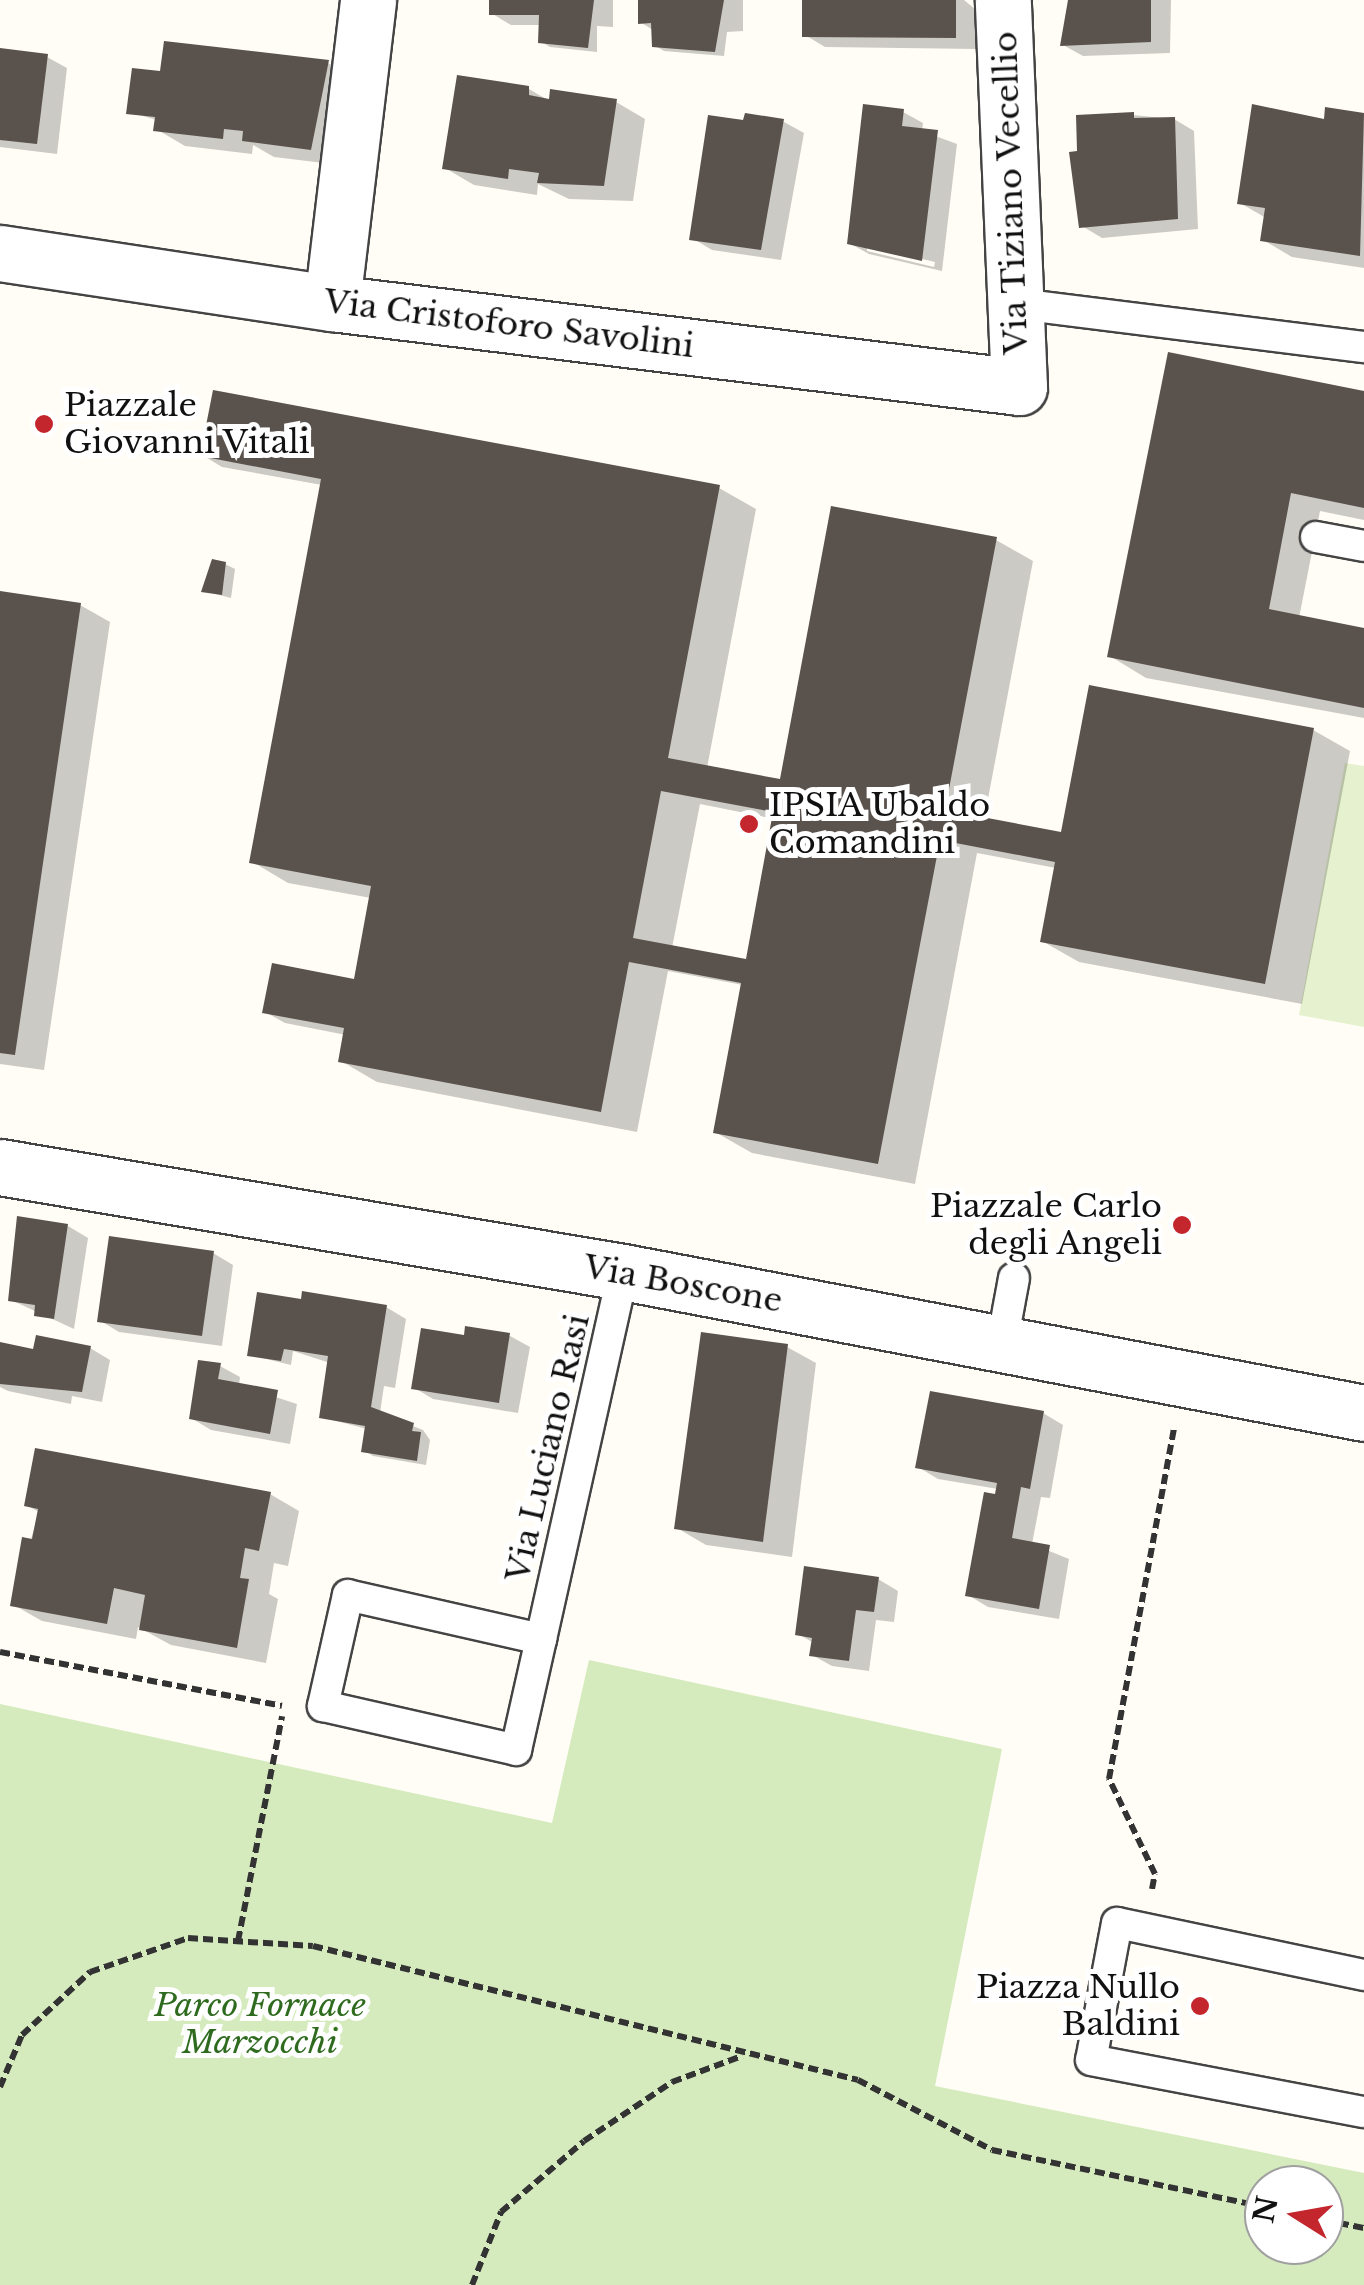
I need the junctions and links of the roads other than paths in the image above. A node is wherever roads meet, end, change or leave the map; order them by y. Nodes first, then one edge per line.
1 (368, 0) edge
2 (1003, 0) edge
3 (0, 253) edge
4 (332, 303) junction
5 (1018, 304) junction
6 (1364, 347) edge
7 (1018, 387) joint
8 (1316, 537) dead end
9 (1364, 546) edge
10 (0, 1166) edge
11 (623, 1272) junction
12 (1014, 1278) dead end
13 (1002, 1344) junction
14 (1364, 1413) edge
15 (541, 1639) junction
16 (1364, 1975) edge
17 (1364, 2112) edge

1 - 4 street
2 - 5 street, Via Tiziano Vecellio
3 - 4 street, Via Cristoforo Savolini
4 - 7 street, Via Cristoforo Savolini
5 - 6 lane
5 - 7 street, Via Tiziano Vecellio
8 - 9 lane
10 - 11 street, Via Boscone
11 - 13 street, Via Boscone
11 - 15 lane, Via Luciano Rasi
12 - 13 lane
13 - 14 street, Via Boscone
15 - 15 lane, Via Luciano Rasi
16 - 17 lane

